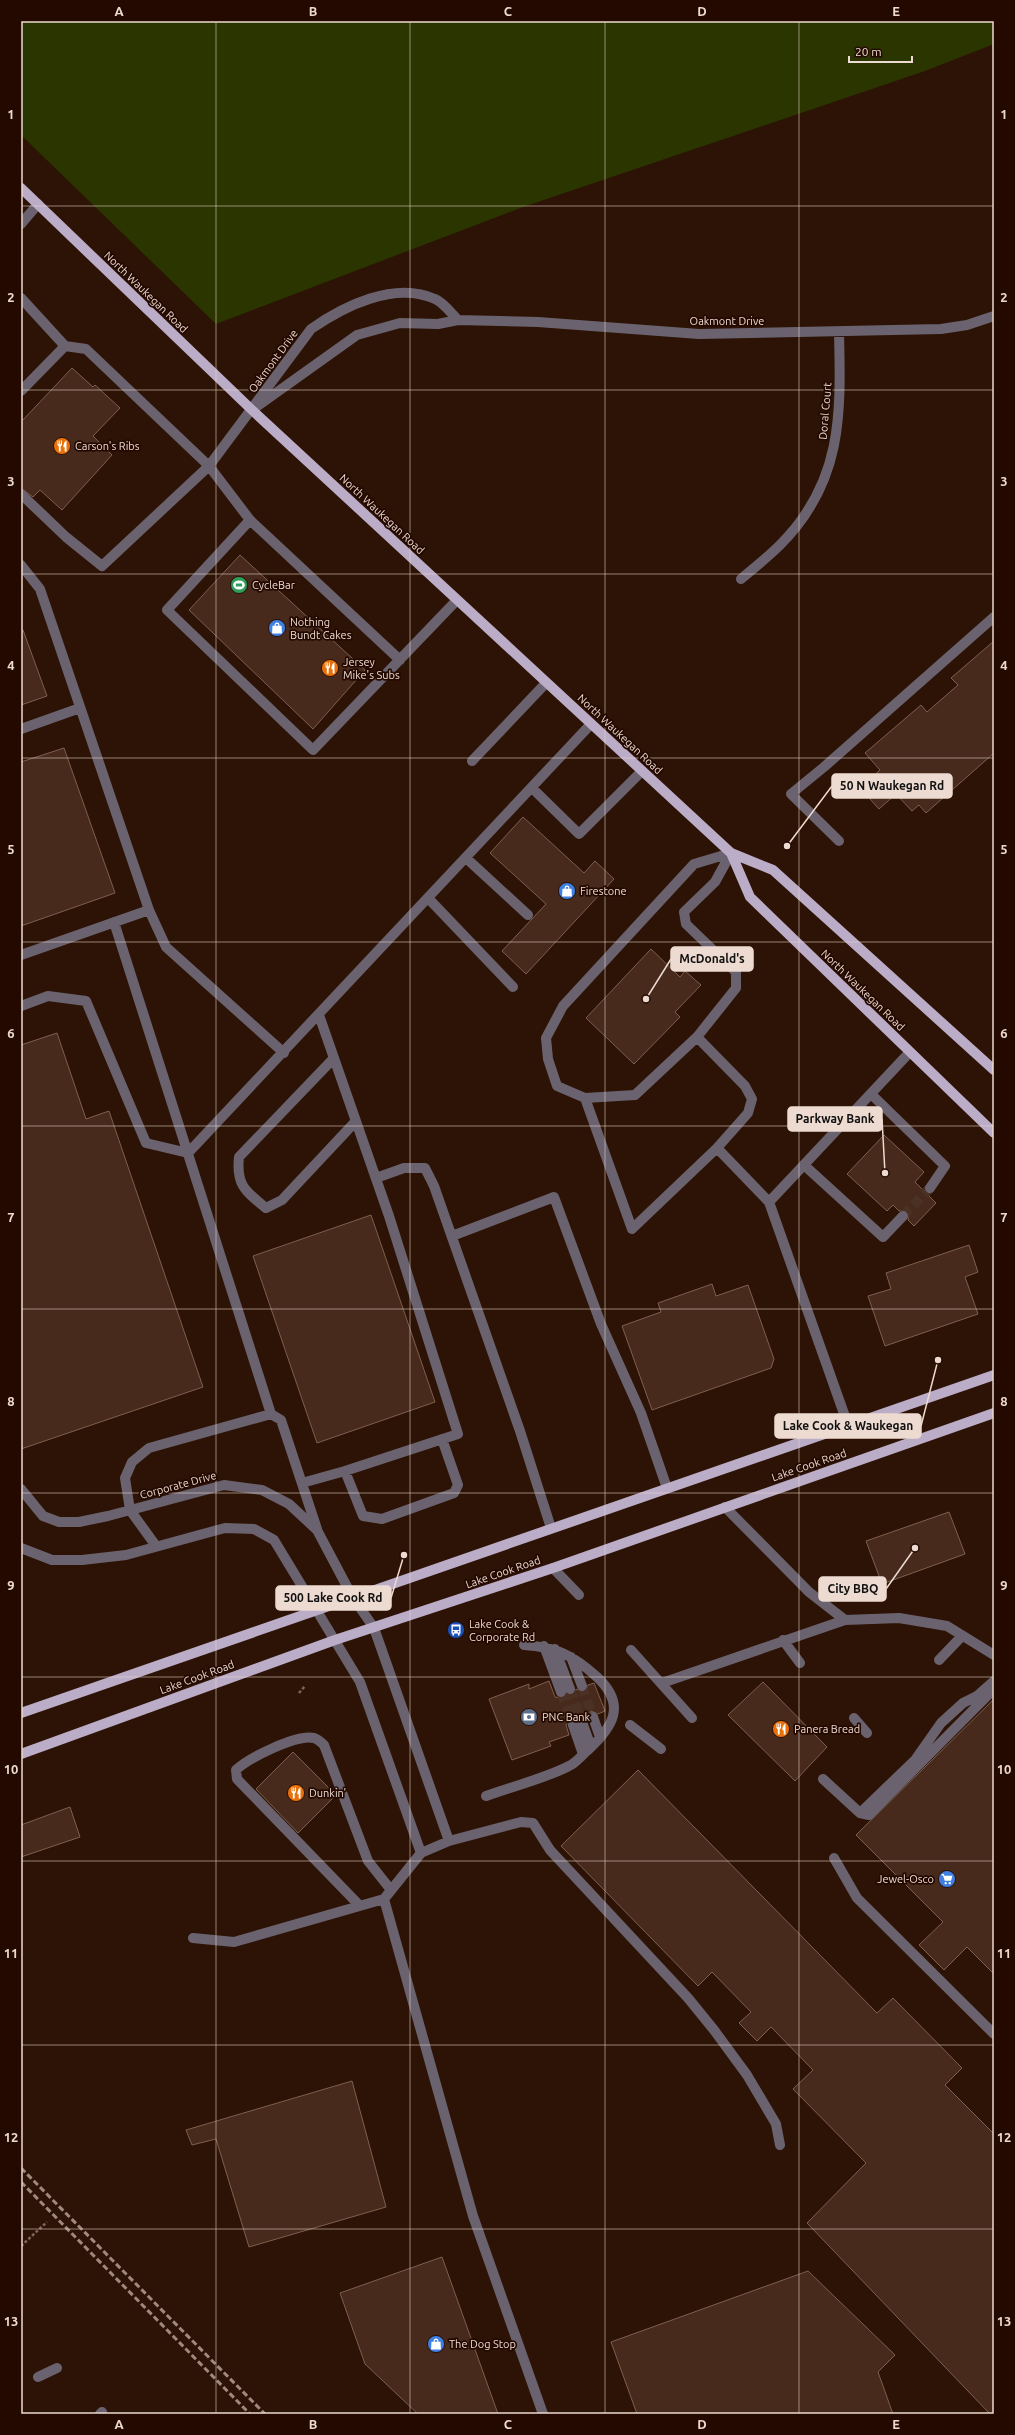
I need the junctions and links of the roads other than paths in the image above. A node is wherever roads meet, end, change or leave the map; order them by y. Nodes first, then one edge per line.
1 (21, 188) edge
2 (38, 204) junction
3 (21, 224) edge
4 (21, 298) edge
5 (994, 316) edge
6 (458, 320) junction
7 (839, 332) junction
8 (65, 346) junction
9 (21, 390) edge
10 (252, 410) junction
11 (209, 466) junction
12 (21, 494) edge
13 (250, 520) junction
14 (21, 565) edge
15 (741, 579) dead end
16 (457, 600) junction
17 (994, 617) edge
18 (400, 660) junction
19 (546, 683) junction
20 (80, 708) junction
21 (591, 724) junction
22 (21, 729) edge
23 (472, 761) dead end
24 (642, 771) junction
25 (532, 788) junction
26 (839, 841) dead end
27 (731, 853) junction
28 (466, 858) junction
29 (428, 898) junction
30 (149, 910) junction
31 (528, 915) dead end
32 (114, 922) junction
33 (21, 955) edge
34 (513, 987) dead end
35 (21, 1006) edge
36 (319, 1014) junction
37 (697, 1037) junction
38 (909, 1052) junction
39 (284, 1053) junction
40 (334, 1058) junction
41 (994, 1070) edge
42 (870, 1094) junction
43 (585, 1098) junction
44 (356, 1121) junction
45 (994, 1133) edge
46 (716, 1148) junction
47 (188, 1153) junction
48 (804, 1165) junction
49 (376, 1178) junction
50 (930, 1188) tunnel mouth
51 (769, 1202) junction
52 (903, 1216) tunnel mouth
53 (452, 1236) junction
54 (994, 1375) edge
55 (994, 1412) edge
56 (271, 1414) junction
57 (848, 1425) junction
58 (442, 1439) junction
59 (345, 1471) junction
60 (302, 1482) junction
61 (667, 1488) junction
62 (21, 1489) edge
63 (725, 1507) junction
64 (130, 1510) junction
65 (551, 1528) junction
66 (318, 1530) junction
67 (156, 1546) junction
68 (21, 1548) edge
69 (552, 1568) junction
70 (579, 1595) dead end
71 (352, 1596) junction
72 (316, 1609) junction
73 (845, 1620) junction
74 (374, 1628) junction
75 (962, 1636) junction
76 (335, 1640) junction
77 (783, 1640) junction
78 (524, 1645) dead end
79 (544, 1646) junction
80 (555, 1649) junction
81 (631, 1650) dead end
82 (994, 1655) edge
83 (571, 1657) junction
84 (939, 1660) dead end
85 (800, 1663) dead end
86 (994, 1681) edge
87 (662, 1683) junction
88 (582, 1686) tunnel mouth
89 (994, 1689) edge
90 (21, 1713) edge
91 (593, 1717) tunnel mouth
92 (692, 1718) dead end
93 (854, 1718) dead end
94 (630, 1725) dead end
95 (867, 1733) dead end
96 (600, 1737) junction
97 (591, 1747) junction
98 (661, 1749) dead end
99 (21, 1754) edge
100 (583, 1754) junction
101 (822, 1778) dead end
102 (486, 1796) dead end
103 (860, 1813) junction
104 (449, 1841) junction
105 (420, 1853) junction
106 (834, 1858) dead end
107 (391, 1890) junction
108 (384, 1899) junction
109 (360, 1906) junction
110 (193, 1938) dead end
111 (994, 2034) edge
112 (780, 2145) dead end
113 (57, 2368) dead end
114 (38, 2377) dead end
115 (543, 2414) edge

1 - 2 main road, North Waukegan Road
2 - 3 street
2 - 10 main road, North Waukegan Road
4 - 8 street
5 - 7 street, Oakmont Drive
6 - 7 street, Oakmont Drive
6 - 10 street, Oakmont Drive
6 - 10 street, Oakmont Drive
7 - 15 street, Doral Court
8 - 9 street
8 - 11 street
10 - 11 street
10 - 16 main road, North Waukegan Road
11 - 12 street
11 - 13 street
13 - 18 street
13 - 18 street
14 - 20 street
16 - 18 street
16 - 19 main road, North Waukegan Road
17 - 26 street
19 - 21 main road, North Waukegan Road
19 - 23 street
20 - 22 street
20 - 30 street
21 - 24 main road, North Waukegan Road
21 - 25 street
24 - 25 street
24 - 27 main road, North Waukegan Road
25 - 28 street
27 - 37 street
27 - 38 main road, North Waukegan Road
27 - 41 main road, North Waukegan Road
27 - 43 street
28 - 29 street
28 - 31 street
29 - 34 street
29 - 36 street
30 - 32 street
30 - 39 street
32 - 33 street
32 - 47 street
35 - 47 street
36 - 39 street
36 - 40 street
37 - 43 street
37 - 46 street
38 - 42 street
38 - 45 main road, North Waukegan Road
39 - 47 street
40 - 44 street
40 - 44 street
42 - 48 street
42 - 50 street
43 - 46 street
44 - 49 street
46 - 51 street
47 - 56 street
48 - 51 street
48 - 52 street
49 - 53 street
49 - 58 street
51 - 57 street
53 - 61 street
53 - 65 street
54 - 57 main road
55 - 63 main road, Lake Cook Road
56 - 60 street
56 - 64 street
57 - 61 main road
58 - 59 street
58 - 59 street
59 - 60 street
60 - 66 street
61 - 65 main road
62 - 64 street, Corporate Drive
63 - 69 main road, Lake Cook Road
63 - 73 street
64 - 66 street, Corporate Drive
64 - 67 street
65 - 71 main road
66 - 71 street, Corporate Drive
67 - 68 street
67 - 72 street
69 - 70 street
69 - 74 main road, Lake Cook Road
71 - 72 main road
71 - 74 street, Corporate Drive
72 - 76 street
72 - 90 main road
73 - 75 street
73 - 77 street
74 - 76 main road, Lake Cook Road
74 - 104 street, Corporate Drive
75 - 82 street
75 - 84 street
76 - 99 main road, Lake Cook Road
76 - 105 street
77 - 85 street
77 - 87 street
78 - 79 street
79 - 80 street
79 - 80 street
80 - 83 street
81 - 87 street
83 - 88 street
83 - 96 street
86 - 103 street
87 - 92 street
89 - 103 street
91 - 96 street
93 - 95 street
94 - 98 street
96 - 97 street
97 - 100 street
97 - 100 street
100 - 102 street
101 - 103 street
104 - 105 street
104 - 112 street
105 - 107 street
106 - 111 street
107 - 108 street
107 - 109 street
108 - 109 street
108 - 115 street
109 - 110 street
113 - 114 street

